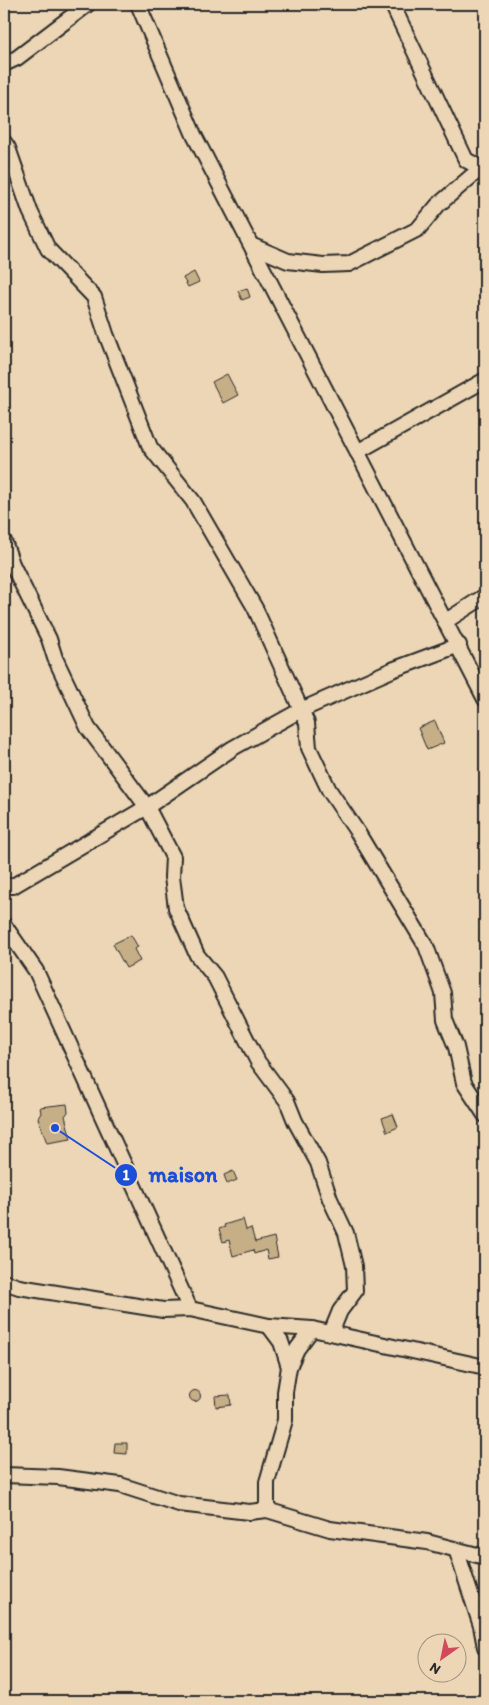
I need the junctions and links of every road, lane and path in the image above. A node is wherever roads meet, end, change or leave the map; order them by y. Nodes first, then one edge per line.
1 (88, 4) edge
2 (138, 4) edge
3 (392, 4) edge
4 (4, 64) edge
5 (4, 142) edge
6 (483, 168) edge
7 (253, 246) junction
8 (485, 380) edge
9 (357, 452) junction
10 (4, 541) edge
11 (485, 596) edge
12 (446, 621) junction
13 (459, 645) junction
14 (485, 699) edge
15 (301, 710) junction
16 (147, 807) junction
17 (7, 889) edge
18 (4, 925) edge
19 (485, 1115) edge
20 (4, 1282) edge
21 (190, 1308) junction
22 (269, 1326) junction
23 (312, 1329) junction
24 (331, 1333) junction
25 (289, 1366) junction
26 (485, 1367) edge
27 (4, 1475) edge
28 (267, 1510) junction
29 (457, 1552) junction
30 (485, 1558) edge
31 (485, 1647) edge

1 - 4 street
2 - 7 street
3 - 6 street
5 - 15 street
6 - 7 street
7 - 9 street
8 - 9 street
9 - 12 street
10 - 16 street
11 - 12 street
12 - 13 street
13 - 14 street
13 - 15 street
15 - 16 street
15 - 19 street
16 - 17 street
16 - 24 street
18 - 21 street
20 - 21 street
21 - 22 street
22 - 23 street
22 - 25 street
23 - 24 street
23 - 25 street
24 - 26 street
25 - 28 street
27 - 28 street
28 - 29 street
29 - 30 street
29 - 31 street

